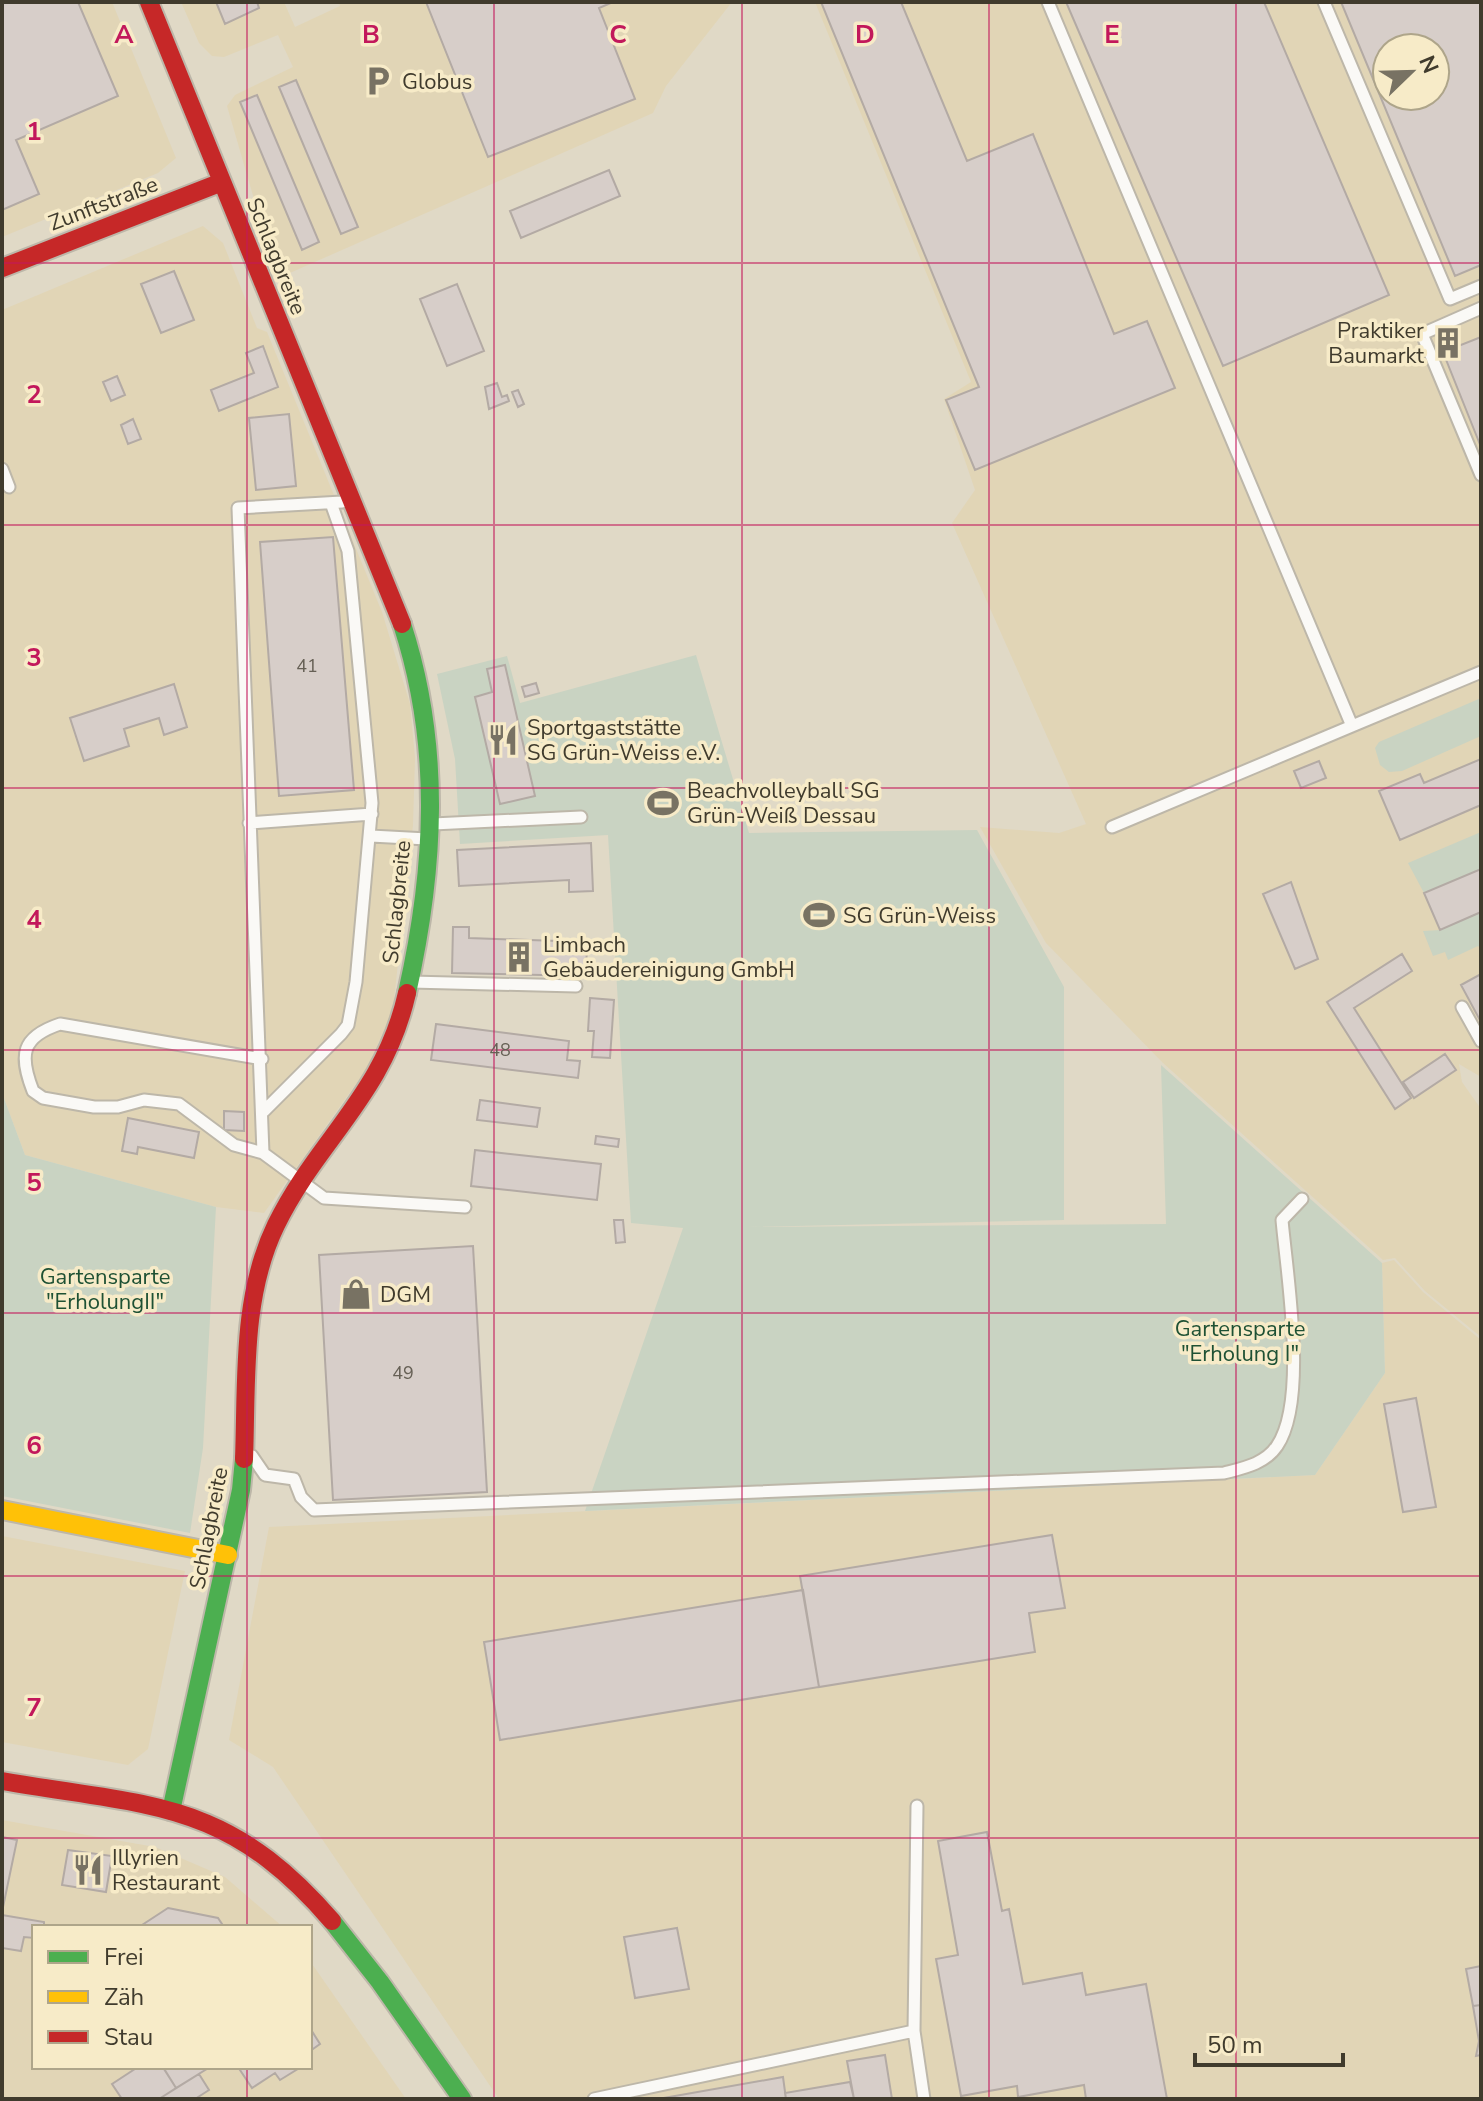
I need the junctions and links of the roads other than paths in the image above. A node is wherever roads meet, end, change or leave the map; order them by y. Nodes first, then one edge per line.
1 (149, 2) edge
2 (1048, 2) edge
3 (1324, 2) edge
4 (222, 182) junction
5 (2, 268) edge
6 (1481, 286) edge
7 (1481, 308) edge
8 (2, 469) edge
9 (1481, 475) edge
10 (9, 487) dead end
11 (353, 496) junction
12 (331, 503) junction
13 (1481, 672) edge
14 (1352, 726) junction
15 (372, 814) junction
16 (581, 817) dead end
17 (249, 823) junction
18 (1112, 827) dead end
19 (428, 832) junction
20 (371, 836) junction
21 (411, 982) junction
22 (576, 986) dead end
23 (1462, 1007) dead end
24 (1481, 1041) edge
25 (262, 1059) junction
26 (264, 1111) junction
27 (263, 1153) junction
28 (301, 1182) junction
29 (1302, 1199) dead end
30 (465, 1207) dead end
31 (247, 1449) junction
32 (2, 1510) edge
33 (228, 1555) junction
34 (2, 1781) edge
35 (917, 1806) dead end
36 (171, 1811) junction
37 (914, 2031) junction
38 (462, 2099) edge
39 (594, 2099) edge
40 (924, 2099) edge

1 - 4 street, Schlagbreite
2 - 14 lane
3 - 6 lane
4 - 5 street, Zunftstraße
4 - 11 street, Schlagbreite
7 - 9 lane
8 - 10 lane
11 - 12 lane
11 - 19 street, Schlagbreite
12 - 15 lane
12 - 17 lane
13 - 14 lane
14 - 18 lane
15 - 17 lane
15 - 20 lane
16 - 19 lane
17 - 25 lane
19 - 20 lane
19 - 21 street, Schlagbreite
20 - 26 lane
21 - 22 lane
21 - 28 street, Schlagbreite
23 - 24 lane
25 - 26 lane
25 - 27 lane
26 - 27 lane
27 - 28 lane
28 - 30 lane
28 - 31 street, Schlagbreite
29 - 31 lane
31 - 33 street, Schlagbreite
32 - 33 street
33 - 36 street, Schlagbreite
34 - 36 street
35 - 37 lane
36 - 38 street
37 - 39 lane
37 - 40 lane

